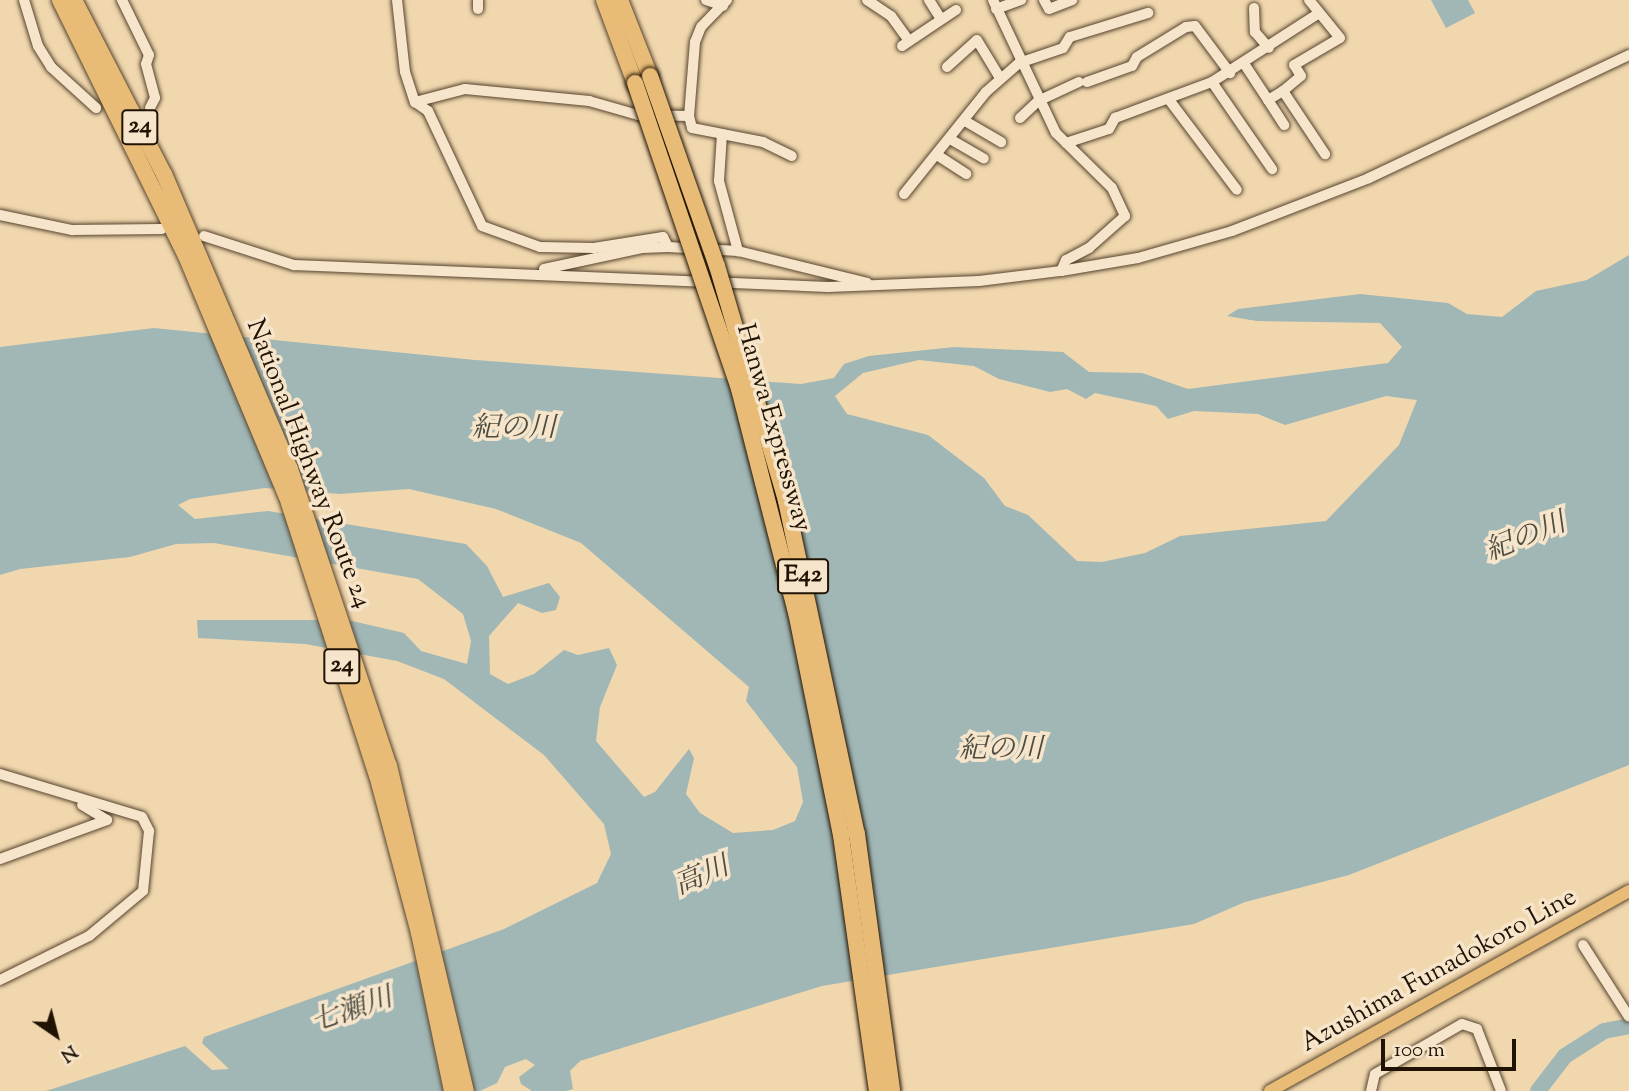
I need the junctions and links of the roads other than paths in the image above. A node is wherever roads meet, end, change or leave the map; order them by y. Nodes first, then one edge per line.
1 (24, 0) edge
2 (49, 0) edge
3 (60, 0) edge
4 (74, 0) edge
5 (85, 0) edge
6 (122, 0) edge
7 (397, 0) edge
8 (604, 0) edge
9 (620, 0) edge
10 (706, 0) edge
11 (867, 0) edge
12 (929, 0) edge
13 (1020, 0) edge
14 (1044, 0) edge
15 (1072, 0) edge
16 (1309, 0) edge
17 (725, 3) edge
18 (994, 5) edge
19 (1254, 8) dead end
20 (956, 10) dead end
21 (1148, 13) dead end
22 (1319, 13) junction
23 (941, 19) junction
24 (1269, 48) junction
25 (1629, 55) edge
26 (1019, 63) junction
27 (1245, 65) junction
28 (947, 67) dead end
29 (1230, 73) junction
30 (1000, 78) junction
31 (642, 80) junction
32 (102, 81) junction
33 (1212, 82) junction
34 (1283, 91) junction
35 (127, 100) junction
36 (1268, 100) junction
37 (1170, 101) junction
38 (415, 102) junction
39 (1038, 102) junction
40 (150, 107) dead end
41 (96, 108) dead end
42 (689, 116) junction
43 (1020, 118) dead end
44 (965, 121) junction
45 (1284, 125) dead end
46 (722, 134) junction
47 (950, 139) junction
48 (1002, 142) dead end
49 (1066, 143) junction
50 (1325, 154) dead end
51 (937, 155) junction
52 (792, 156) dead end
53 (984, 159) dead end
54 (1272, 169) dead end
55 (966, 174) dead end
56 (1237, 190) dead end
57 (904, 194) dead end
58 (0, 215) edge
59 (162, 229) dead end
60 (204, 236) dead end
61 (668, 247) junction
62 (738, 251) junction
63 (193, 257) junction
64 (1060, 271) junction
65 (525, 272) junction
66 (873, 285) junction
67 (0, 774) edge
68 (61, 794) junction
69 (0, 859) edge
70 (1629, 891) edge
71 (1583, 945) dead end
72 (0, 980) edge
73 (1629, 1017) edge
74 (452, 1091) edge
75 (466, 1091) edge
76 (877, 1091) edge
77 (892, 1091) edge
78 (1270, 1091) edge
79 (1371, 1091) edge
80 (1502, 1091) edge

1 - 41 street
2 - 32 highway
3 - 32 highway, National Highway Route 24 / 24
4 - 35 highway, National Highway Route 24 / 24
5 - 35 highway
6 - 40 street
7 - 38 street
8 - 31 highway, Hanwa Expressway / E42
9 - 31 highway, Hanwa Expressway / E42
10 - 17 street
11 - 23 street
12 - 23 street
13 - 18 street
14 - 15 street
16 - 22 street
17 - 42 street
18 - 26 street
19 - 24 street
20 - 23 street
21 - 26 street
22 - 24 street
22 - 34 street
24 - 27 street
25 - 64 street
26 - 30 street
26 - 39 street
27 - 29 street
27 - 36 street
28 - 30 street
29 - 33 street
29 - 39 street
30 - 44 street
31 - 76 highway, Hanwa Expressway / E42, bridge
31 - 77 highway, Hanwa Expressway / E42, bridge
32 - 63 highway, National Highway Route 24 / 24
33 - 37 street
33 - 54 street
34 - 36 street
34 - 50 street
35 - 63 highway, National Highway Route 24 / 24
36 - 45 street
37 - 49 street
37 - 56 street
38 - 42 street
38 - 61 street
39 - 43 street
39 - 49 street
42 - 46 street
44 - 47 street
44 - 48 street
46 - 52 street
46 - 62 street
47 - 51 street
47 - 53 street
49 - 64 street
51 - 55 street
51 - 57 street
58 - 59 street
60 - 65 street
61 - 62 street
61 - 65 street
62 - 66 street
63 - 74 highway, National Highway Route 24 / 24
63 - 75 highway, National Highway Route 24 / 24
64 - 66 street
65 - 66 street
67 - 68 street
68 - 69 street
68 - 72 street
70 - 78 main road, Azushima Funadokoro Line
71 - 73 street
79 - 80 street

